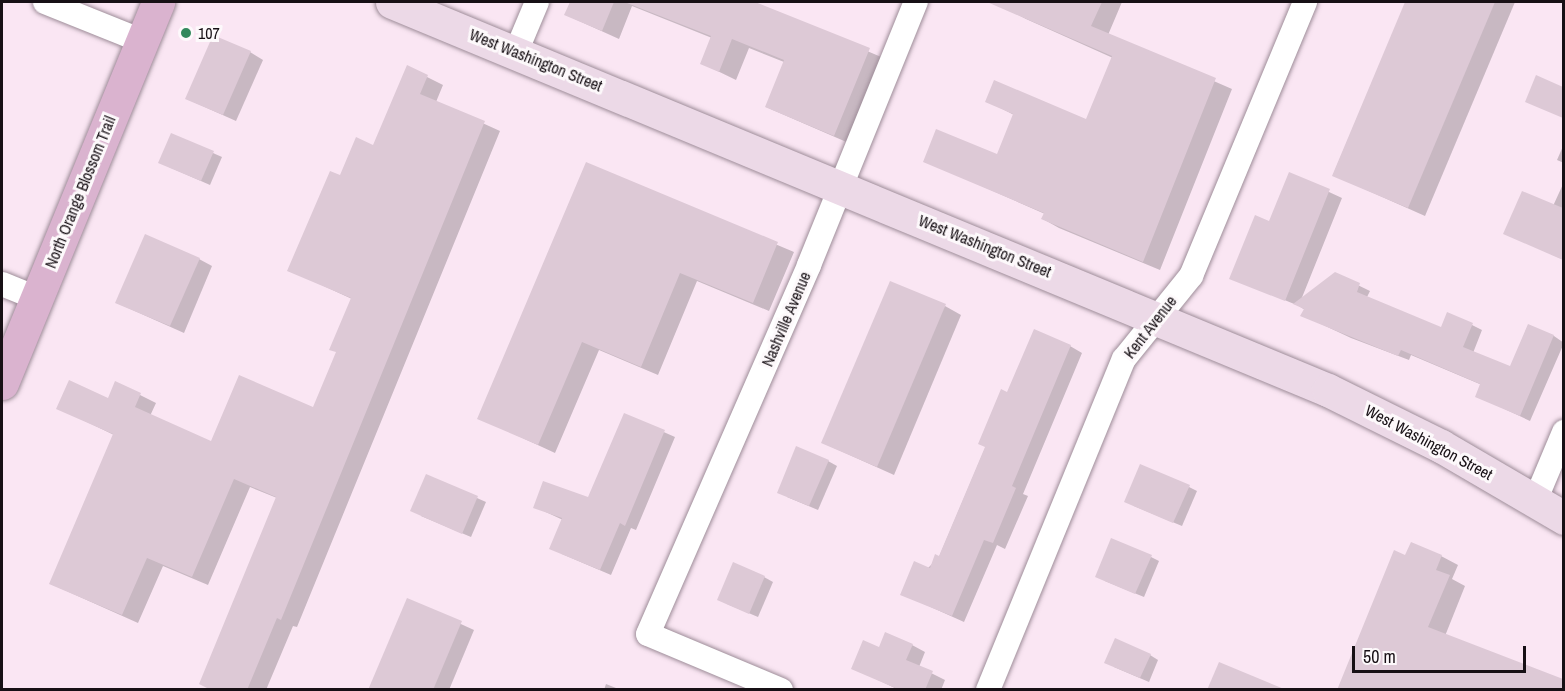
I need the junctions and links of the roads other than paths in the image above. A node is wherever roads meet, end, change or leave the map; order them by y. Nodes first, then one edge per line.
1 (45, 2) edge
2 (158, 2) edge
3 (392, 2) edge
4 (537, 2) edge
5 (916, 2) edge
6 (1305, 2) edge
7 (142, 41) junction
8 (516, 52) junction
9 (842, 186) junction
10 (2, 284) edge
11 (36, 298) junction
12 (1157, 317) junction
13 (2, 383) edge
14 (1563, 432) edge
15 (1535, 501) junction
16 (1563, 518) edge
17 (781, 690) edge
18 (988, 690) edge

1 - 7 street
2 - 7 main road, North Orange Blossom Trail
3 - 8 main road, West Washington Street
4 - 8 street
5 - 9 street, Nashville Avenue
6 - 12 street, Kent Avenue
7 - 11 main road, North Orange Blossom Trail
8 - 9 main road, West Washington Street
9 - 12 main road, West Washington Street
9 - 17 street, Nashville Avenue
10 - 11 street
11 - 13 main road, North Orange Blossom Trail
12 - 15 main road, West Washington Street
12 - 18 street, Kent Avenue
14 - 15 street
15 - 16 main road, West Washington Street

